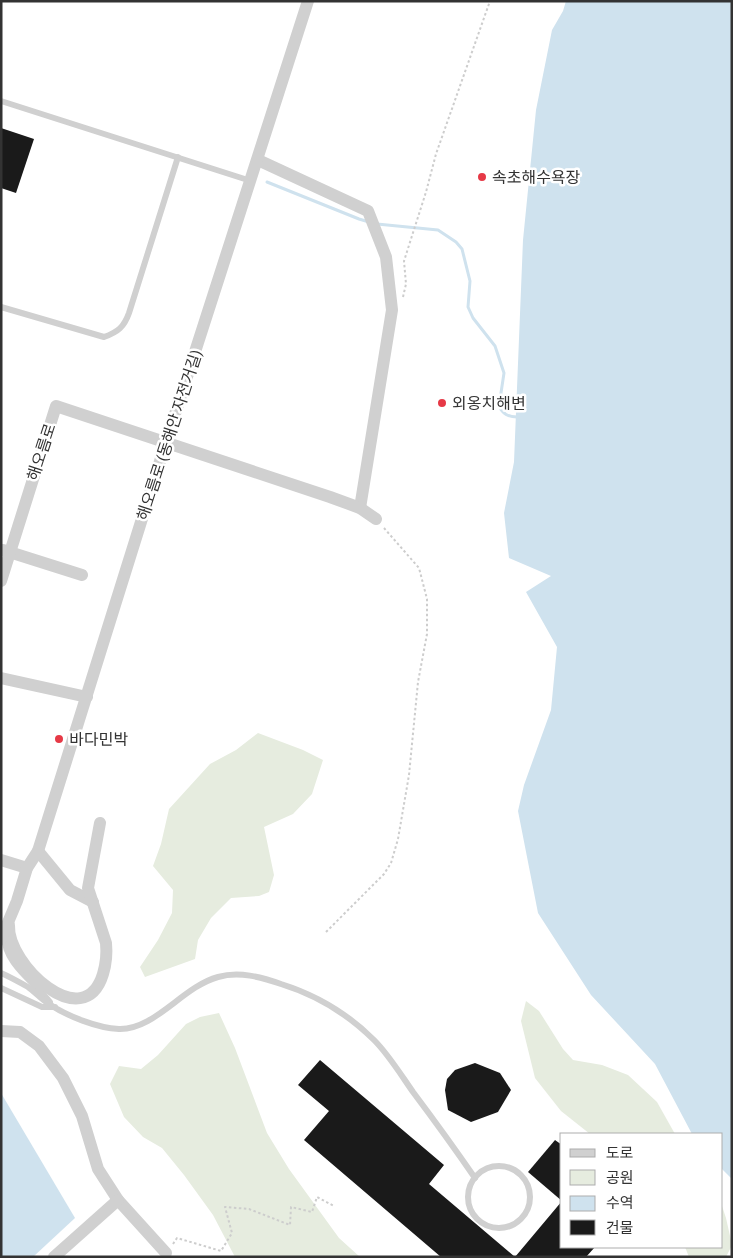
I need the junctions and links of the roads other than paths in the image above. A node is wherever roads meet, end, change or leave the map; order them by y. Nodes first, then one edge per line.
1 (308, 1) edge
2 (1, 101) edge
3 (178, 157) junction
4 (258, 160) junction
5 (251, 181) junction
6 (1, 307) edge
7 (166, 442) junction
8 (360, 508) junction
9 (376, 519) road end
10 (5, 551) edge
11 (82, 575) dead end
12 (1, 581) edge
13 (1, 678) edge
14 (87, 697) junction
15 (100, 822) dead end
16 (38, 850) junction
17 (1, 860) edge
18 (27, 868) junction
19 (92, 902) junction
20 (5, 929) edge
21 (1, 973) edge
22 (1, 988) edge
23 (56, 1008) junction
24 (1, 1031) edge
25 (475, 1178) junction
26 (118, 1200) junction
27 (166, 1253) road end
28 (54, 1257) edge

1 - 4 street, 해오름로 (동해안 자전거길)
2 - 3 lane
3 - 5 lane
3 - 6 lane
4 - 5 street, 해오름로 (동해안 자전거길)
4 - 8 street
5 - 7 street, 해오름로 (동해안 자전거길)
7 - 8 street
7 - 10 street, 해오름로
7 - 14 street, 해오름로 (동해안 자전거길)
8 - 9 street
10 - 11 street
10 - 12 street
13 - 14 street
14 - 16 street, 해오름로 (동해안 자전거길)
15 - 19 street
16 - 18 street, 해오름로 (동해안 자전거길)
16 - 19 street
17 - 18 street
18 - 20 street, 해오름로 (동해안 자전거길)
19 - 20 street
20 - 23 lane
21 - 23 lane
22 - 23 lane
23 - 25 lane
24 - 26 street
25 - 25 lane
26 - 27 street
26 - 28 street

